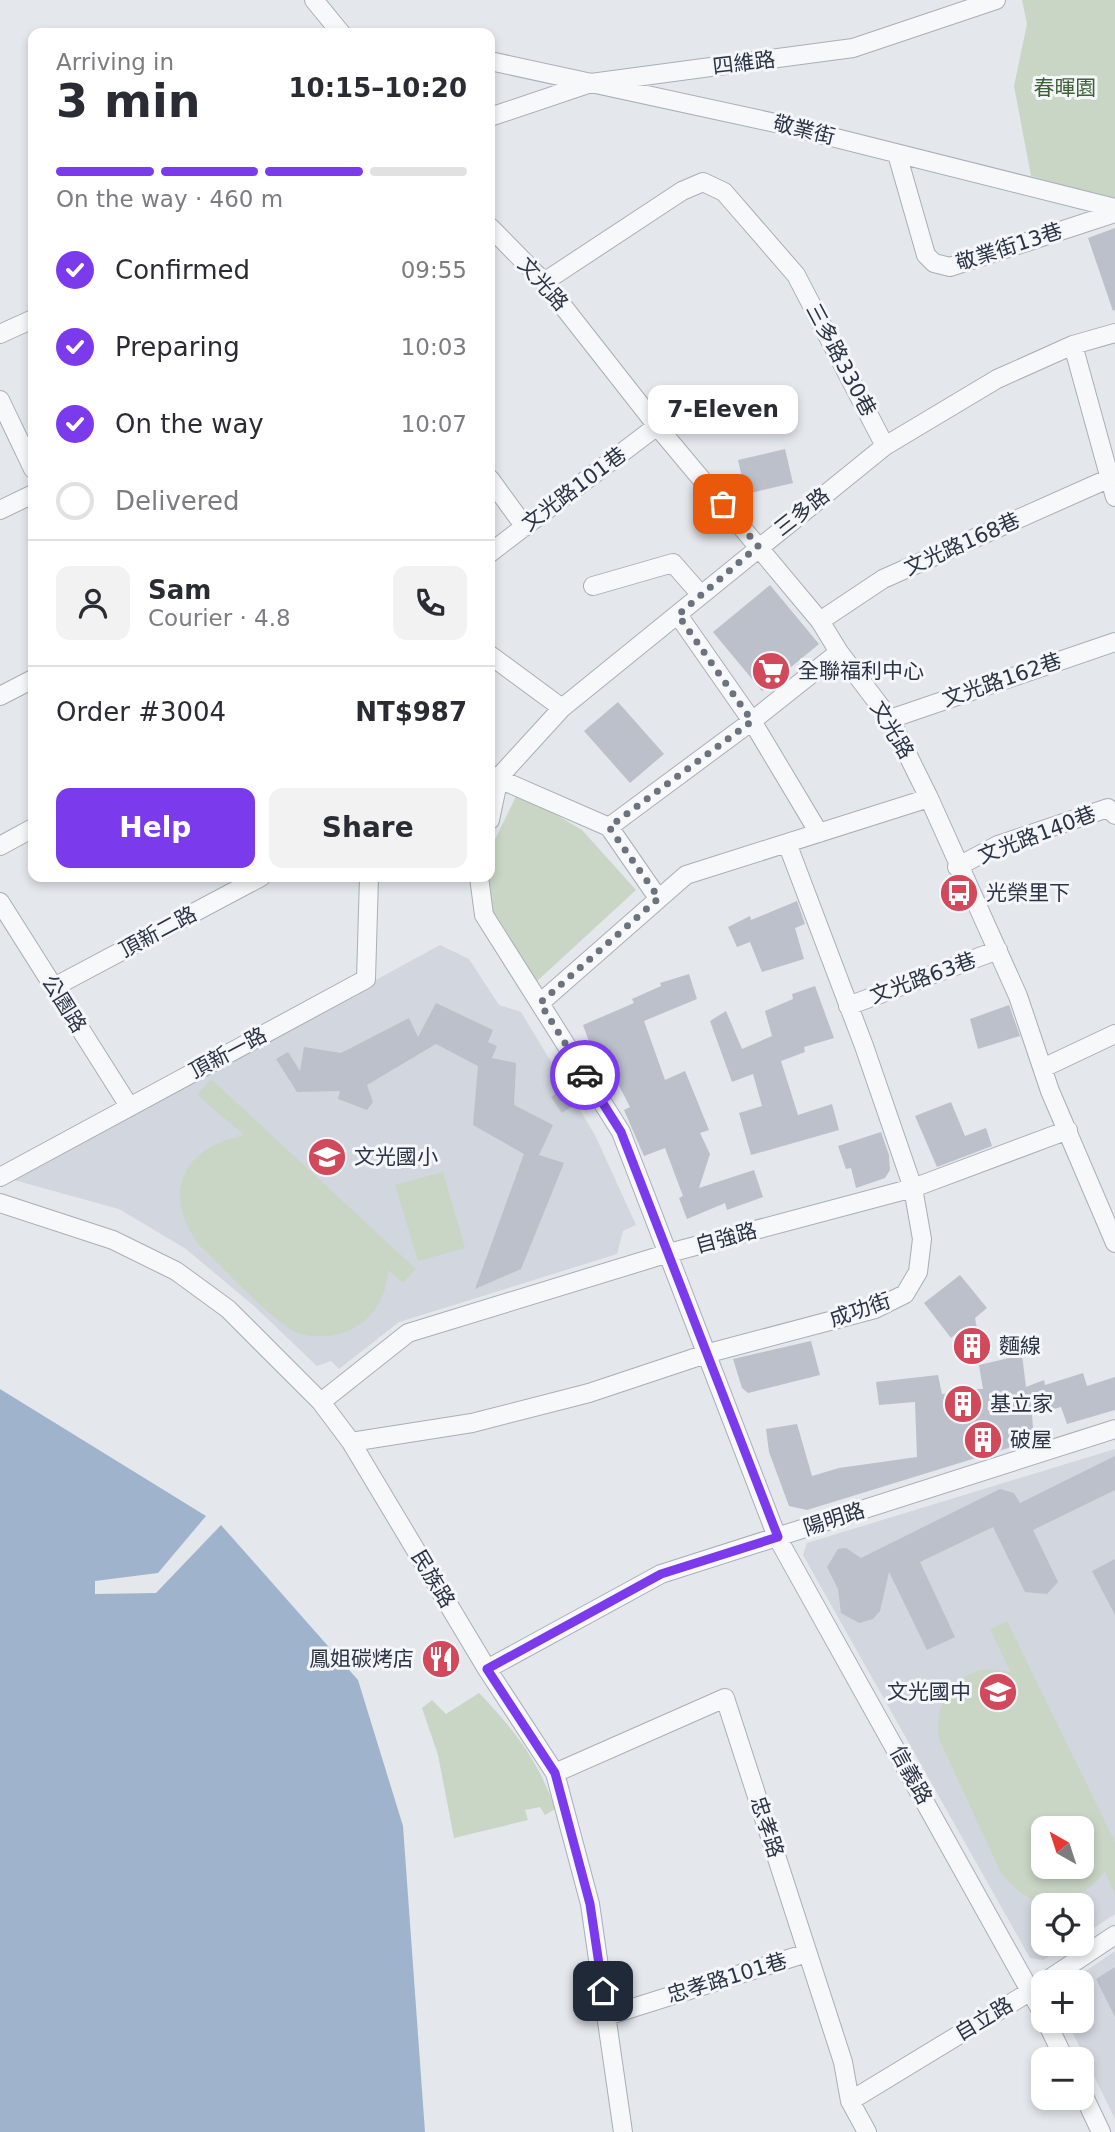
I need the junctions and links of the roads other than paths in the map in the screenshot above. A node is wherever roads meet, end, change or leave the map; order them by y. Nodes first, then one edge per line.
1 (314, 0) edge
2 (996, 0) edge
3 (337, 28) edge
4 (495, 62) edge
5 (590, 83) junction
6 (495, 115) edge
7 (897, 155) junction
8 (1115, 210) edge
9 (495, 234) edge
10 (544, 282) junction
11 (28, 321) edge
12 (1115, 333) edge
13 (0, 334) edge
14 (1073, 345) junction
15 (0, 400) edge
16 (657, 426) junction
17 (885, 446) junction
18 (28, 459) edge
19 (1110, 478) junction
20 (495, 486) edge
21 (28, 496) edge
22 (1115, 497) edge
23 (0, 510) edge
24 (525, 527) junction
25 (758, 546) junction
26 (495, 549) edge
27 (593, 586) dead end
28 (701, 595) junction
29 (678, 615) junction
30 (820, 621) junction
31 (1115, 642) edge
32 (839, 652) junction
33 (495, 659) edge
34 (28, 682) edge
35 (0, 696) edge
36 (562, 708) junction
37 (890, 719) junction
38 (752, 721) junction
39 (495, 775) edge
40 (495, 776) edge
41 (929, 798) junction
42 (1115, 815) edge
43 (609, 827) junction
44 (28, 831) edge
45 (819, 832) junction
46 (787, 843) junction
47 (0, 846) edge
48 (957, 867) junction
49 (252, 882) edge
50 (369, 882) edge
51 (480, 882) edge
52 (659, 898) junction
53 (0, 901) edge
54 (998, 950) junction
55 (54, 987) junction
56 (540, 1003) junction
57 (848, 1006) junction
58 (1115, 1034) edge
59 (1043, 1068) junction
60 (129, 1106) junction
61 (1068, 1130) junction
62 (0, 1177) edge
63 (913, 1188) junction
64 (0, 1203) edge
65 (1115, 1243) edge
66 (669, 1253) junction
67 (709, 1353) junction
68 (321, 1402) junction
69 (1115, 1429) edge
70 (351, 1442) junction
71 (778, 1537) junction
72 (487, 1669) junction
73 (555, 1773) junction
74 (1115, 1935) edge
75 (807, 1953) junction
76 (1062, 1970) edge
77 (1031, 1991) joint
78 (607, 2016) junction
79 (850, 2101) junction
80 (1091, 2110) edge
81 (623, 2132) edge
82 (867, 2132) edge
83 (1101, 2132) edge

1 - 3 street
2 - 5 street, 四維路
4 - 5 street, 敬業街
5 - 6 street, 四維路
5 - 7 street, 敬業街
7 - 8 street, 敬業街
7 - 8 street, 敬業街13巷
9 - 10 street, 文光路
10 - 16 street, 文光路
10 - 17 street, 三多路330巷
11 - 13 street
12 - 14 street, 三多路
14 - 17 street, 三多路
14 - 19 street
15 - 18 street
16 - 24 street, 文光路101巷
16 - 25 street, 文光路
17 - 25 street, 三多路
19 - 22 street
19 - 30 street, 文光路168巷
20 - 24 street
21 - 23 street
24 - 26 street, 文光路101巷
25 - 28 street, 三多路
25 - 30 street, 文光路
27 - 28 street
28 - 29 street, 三多路
29 - 36 street, 三多路
29 - 38 street
30 - 32 street, 文光路
31 - 37 street, 文光路162巷
32 - 37 street, 文光路
32 - 38 street
33 - 36 street
34 - 35 street
36 - 39 street, 三多路
37 - 41 street, 文光路
38 - 43 street
38 - 45 street
40 - 43 street
41 - 45 street
41 - 48 street, 文光路
42 - 48 street, 文光路140巷
43 - 52 street
44 - 47 street
45 - 46 street
46 - 52 street
46 - 57 street, 成功街
48 - 54 street, 文光路
49 - 55 street, 頂新二路
50 - 60 street, 頂新一路
51 - 56 street
52 - 56 street
53 - 55 street, 公園路
54 - 57 street, 文光路63巷
54 - 59 street, 文光路
55 - 60 street, 公園路
56 - 66 street
57 - 63 street, 成功街
58 - 59 street
59 - 61 street, 文光路
60 - 62 street, 頂新一路
61 - 63 street, 自強路
61 - 65 street, 文光路
63 - 66 street, 自強路
63 - 67 street, 成功街
64 - 68 street, 民族路
66 - 67 street
66 - 68 street, 自強路
67 - 70 street, 成功街
67 - 71 street
68 - 70 street, 民族路
69 - 71 street, 陽明路
70 - 72 street, 民族路
71 - 72 street, 陽明路
71 - 77 street, 信義路
72 - 73 street, 民族路
73 - 75 street, 忠孝路
73 - 78 street, 民族路
74 - 76 street, 自立路
75 - 78 street, 忠孝路101巷
75 - 79 street, 忠孝路
77 - 79 street, 自立路
78 - 81 street, 民族路
79 - 82 street, 忠孝路
80 - 83 street

